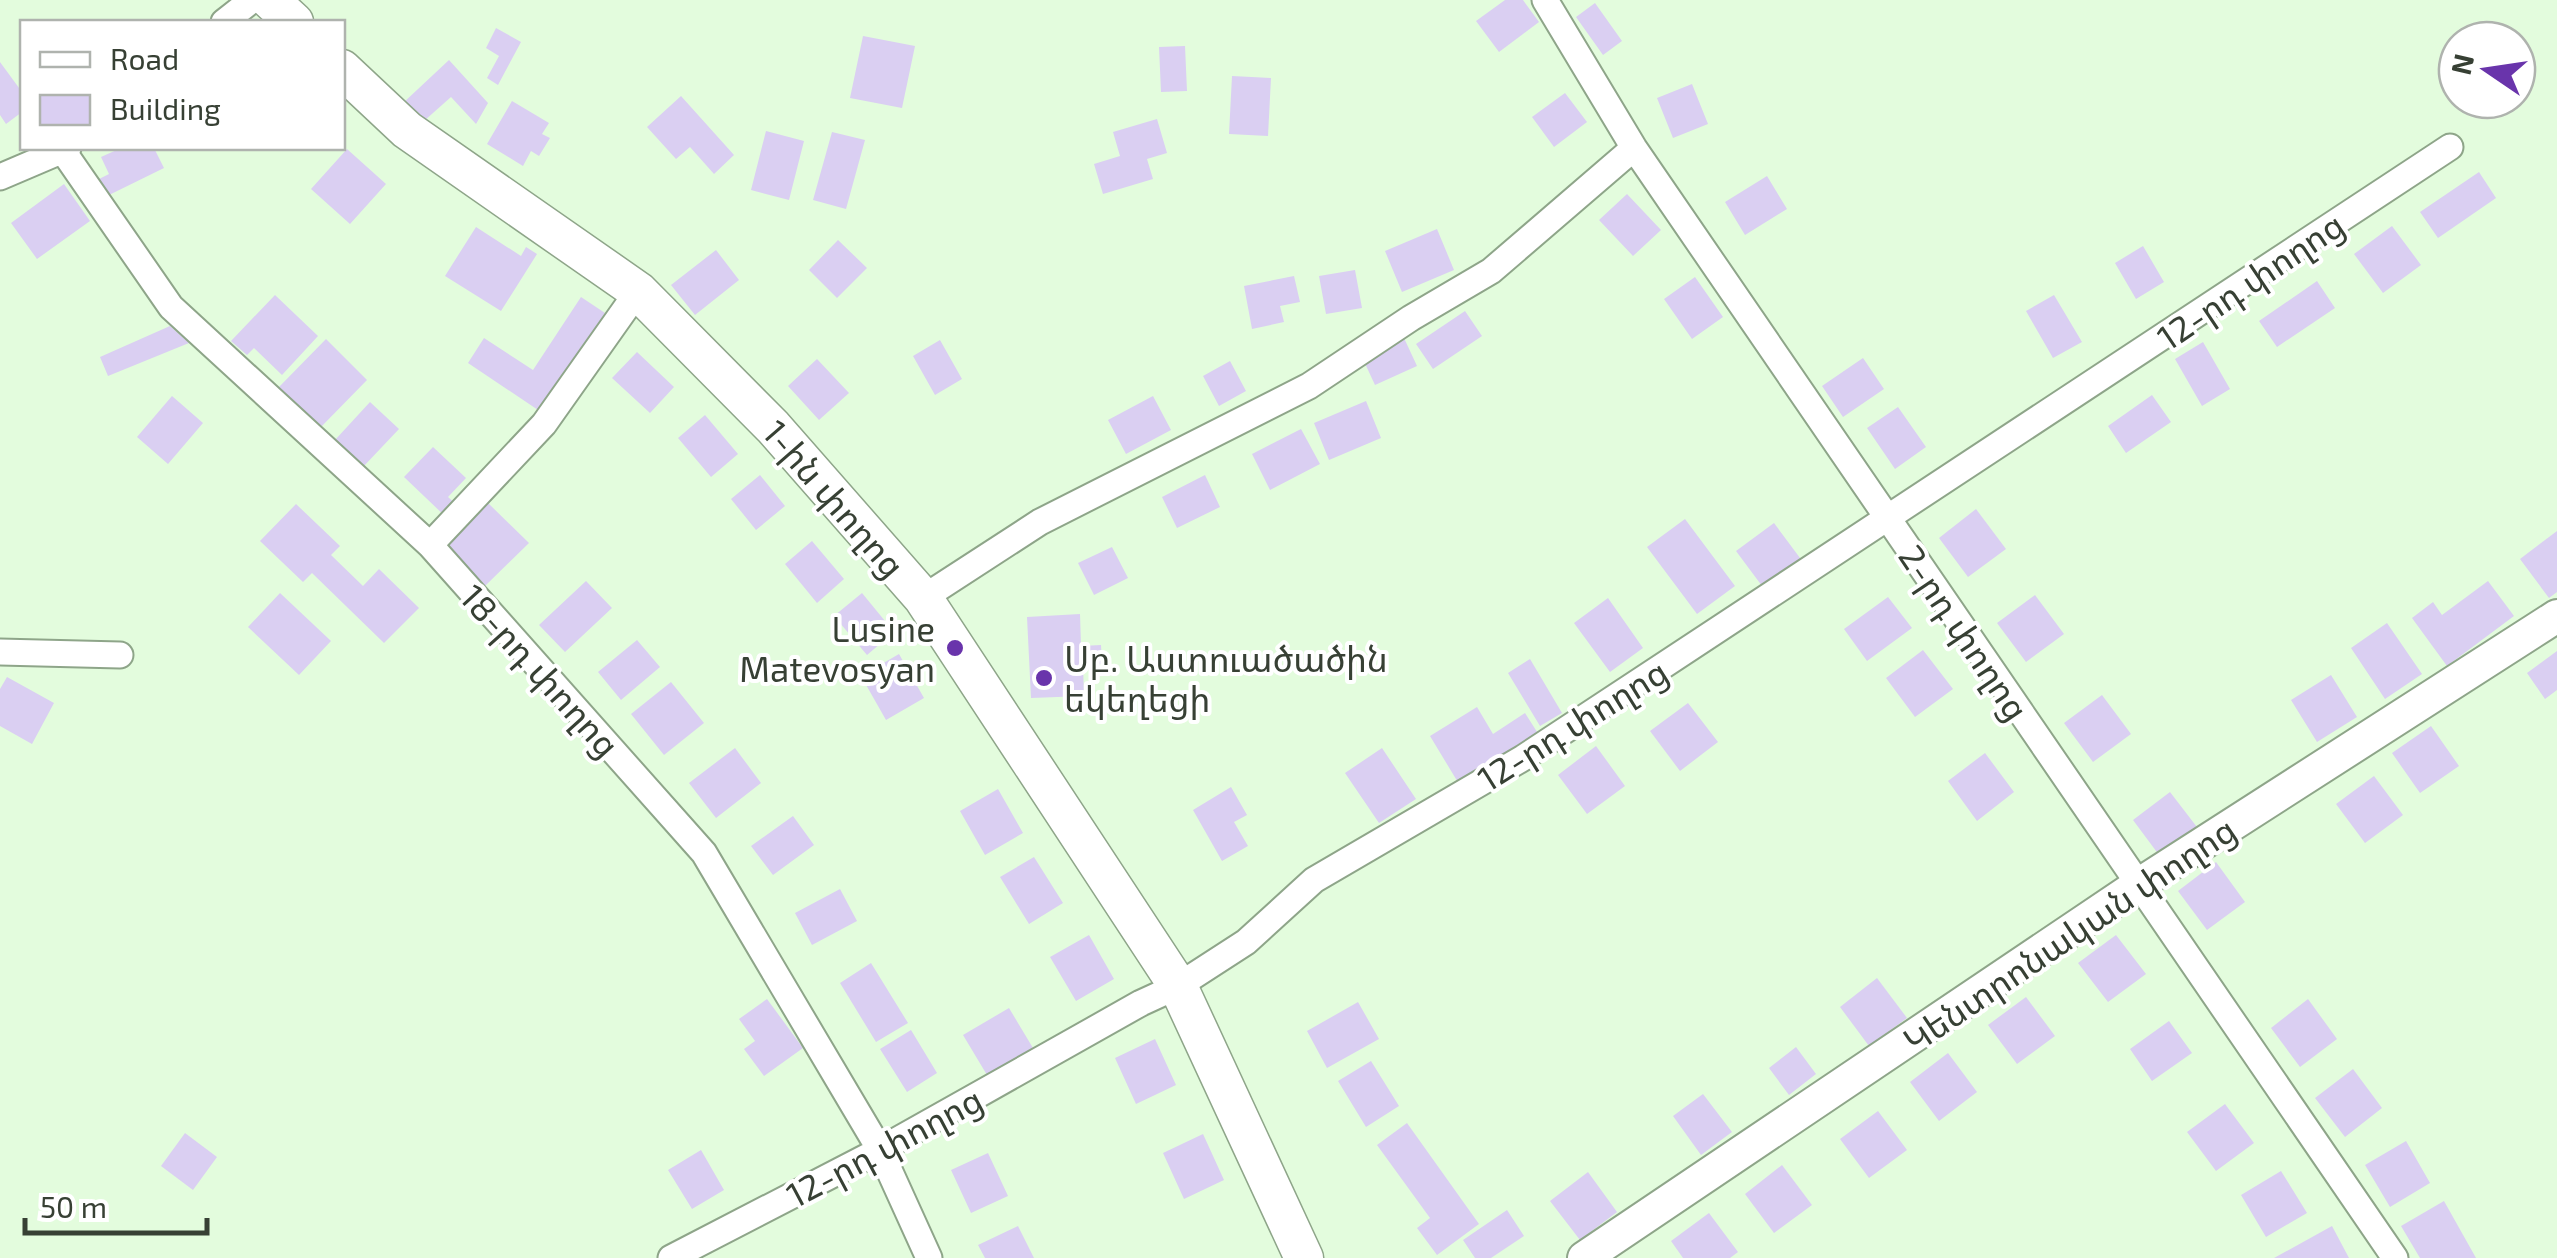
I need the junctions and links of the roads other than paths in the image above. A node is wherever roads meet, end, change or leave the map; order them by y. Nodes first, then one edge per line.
1 (252, 0) edge
2 (270, 0) edge
3 (1545, 0) edge
4 (227, 20) edge
5 (292, 20) edge
6 (345, 71) edge
7 (2450, 147) dead end
8 (1634, 148) junction
9 (64, 150) edge
10 (67, 150) edge
11 (0, 177) edge
12 (638, 290) junction
13 (1888, 519) junction
14 (430, 546) junction
15 (923, 598) junction
16 (2557, 616) edge
17 (0, 652) edge
18 (120, 655) dead end
19 (2138, 886) junction
20 (1178, 986) junction
21 (880, 1150) junction
22 (671, 1258) edge
23 (930, 1258) edge
24 (1304, 1258) edge
25 (1584, 1258) edge
26 (2395, 1258) edge

1 - 4 street
2 - 5 main road
3 - 8 street, 2-րդ փողոց
6 - 12 main road, 1-ին փողոց
7 - 13 street, 12-րդ փողոց
8 - 13 street, 2-րդ փողոց
8 - 15 street
9 - 11 street
10 - 14 street, 18-րդ փողոց
12 - 14 street
12 - 15 main road, 1-ին փողոց
13 - 19 street, 2-րդ փողոց
13 - 20 street, 12-րդ փողոց
14 - 21 street, 18-րդ փողոց
15 - 20 main road, 1-ին փողոց
16 - 19 street, Կենտրոնական փողոց
17 - 18 street
19 - 25 street, Կենտրոնական փողոց
19 - 26 street, 2-րդ փողոց
20 - 21 street, 12-րդ փողոց
20 - 24 main road, 1-ին փողոց
21 - 22 street, 12-րդ փողոց
21 - 23 street, 18-րդ փողոց

